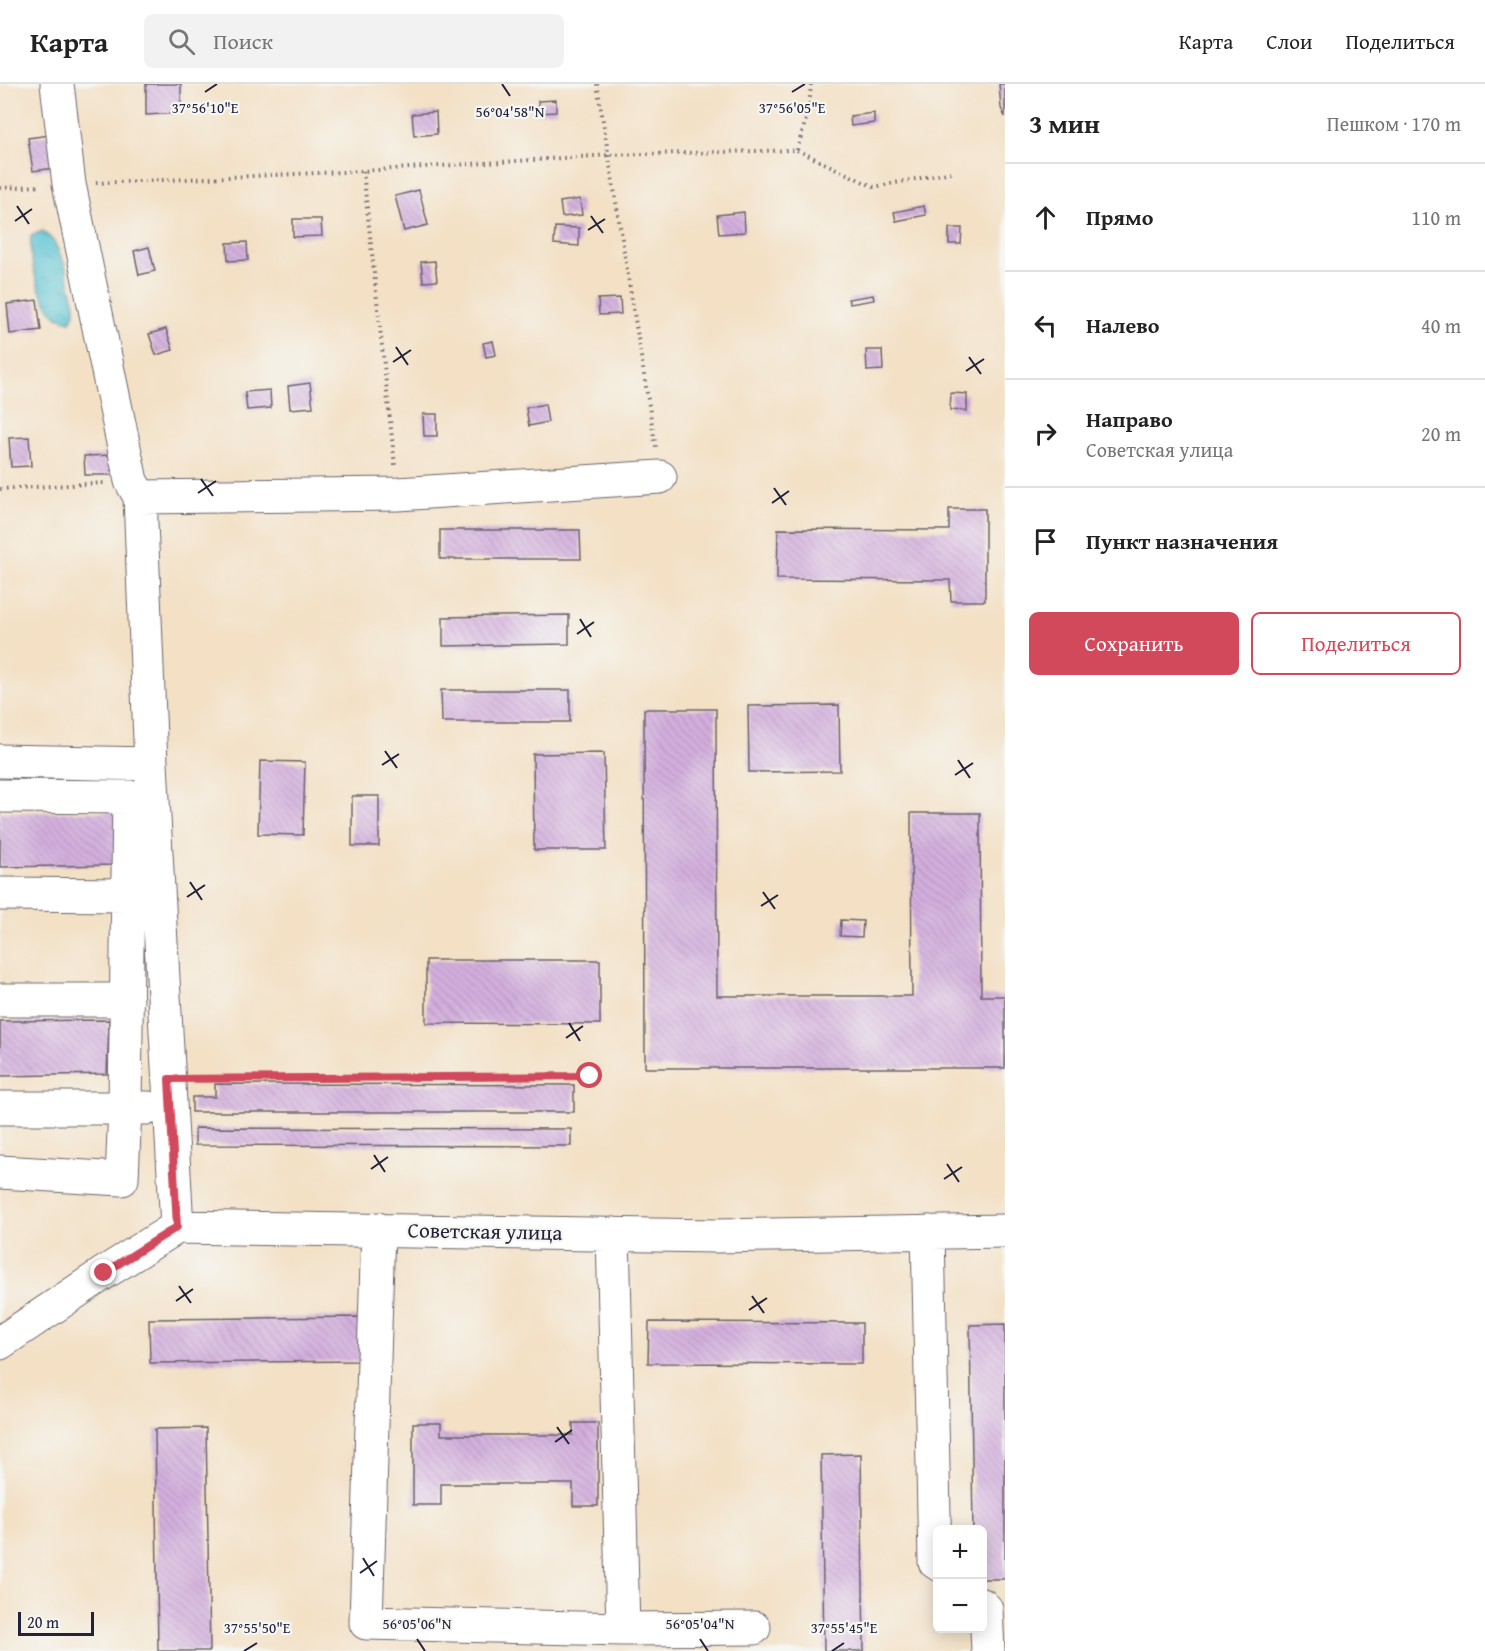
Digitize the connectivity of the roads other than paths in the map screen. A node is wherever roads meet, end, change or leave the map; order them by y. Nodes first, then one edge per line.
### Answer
1 (57, 84) edge
2 (660, 477) road end
3 (136, 489) junction
4 (0, 761) edge
5 (151, 764) junction
6 (0, 796) edge
7 (0, 894) edge
8 (128, 895) junction
9 (0, 1000) edge
10 (127, 1000) junction
11 (169, 1094) junction
12 (0, 1108) edge
13 (125, 1108) junction
14 (0, 1172) edge
15 (177, 1227) junction
16 (378, 1229) junction
17 (1005, 1231) edge
18 (928, 1232) junction
19 (613, 1234) junction
20 (0, 1343) edge
21 (934, 1525) edge
22 (987, 1609) edge
23 (754, 1628) dead end
24 (623, 1629) junction
25 (988, 1651) edge

1 - 3 street
2 - 3 street
3 - 5 street
4 - 5 street
5 - 11 street
6 - 8 street
7 - 8 street
8 - 10 street
9 - 10 street
10 - 13 street
11 - 13 street
11 - 15 street
12 - 13 street
13 - 14 street
15 - 16 street, Советская улица
15 - 20 street
16 - 19 street, Советская улица
16 - 24 street
17 - 18 street, Советская улица
18 - 19 street, Советская улица
18 - 21 street
19 - 24 street
22 - 25 street
23 - 24 street

